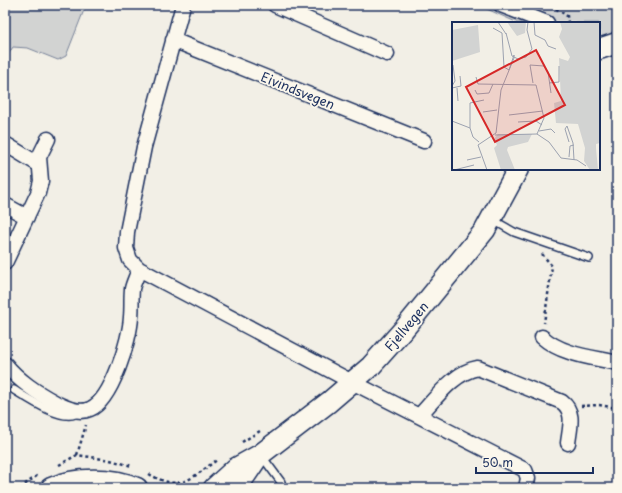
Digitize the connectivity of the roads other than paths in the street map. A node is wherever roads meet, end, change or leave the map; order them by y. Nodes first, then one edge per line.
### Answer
1 (183, 5) edge
2 (275, 5) edge
3 (501, 5) edge
4 (544, 22) edge
5 (173, 40) junction
6 (617, 43) edge
7 (600, 49) edge
8 (387, 54) dead end
9 (48, 139) dead end
10 (424, 141) dead end
11 (7, 145) dead end
12 (38, 164) junction
13 (517, 170) edge
14 (5, 205) edge
15 (28, 217) junction
16 (492, 219) junction
17 (589, 258) dead end
18 (5, 262) edge
19 (139, 269) junction
20 (542, 337) road end
21 (617, 363) edge
22 (5, 364) edge
23 (352, 382) junction
24 (14, 390) dead end
25 (86, 410) junction
26 (419, 416) junction
27 (568, 443) dead end
28 (261, 454) junction
29 (140, 479) edge
30 (46, 481) edge
31 (111, 485) edge
32 (214, 488) edge
33 (237, 488) edge
34 (281, 488) edge
35 (526, 488) edge

1 - 5 street
2 - 8 street
3 - 4 street
5 - 10 street, Eivindsvegen
5 - 19 street
6 - 7 main road
9 - 12 street
11 - 12 street
12 - 15 street
13 - 16 main road, Fjellvegen
14 - 15 street
15 - 18 street
16 - 17 lane
16 - 23 main road, Fjellvegen
19 - 23 street
19 - 25 street
20 - 21 street
22 - 25 street
23 - 26 street
23 - 28 main road, Fjellvegen
24 - 25 lane
26 - 27 street
26 - 35 street
28 - 32 main road, Fjellvegen
28 - 33 main road, Fjellvegen
28 - 34 lane
29 - 31 main road
30 - 31 main road

